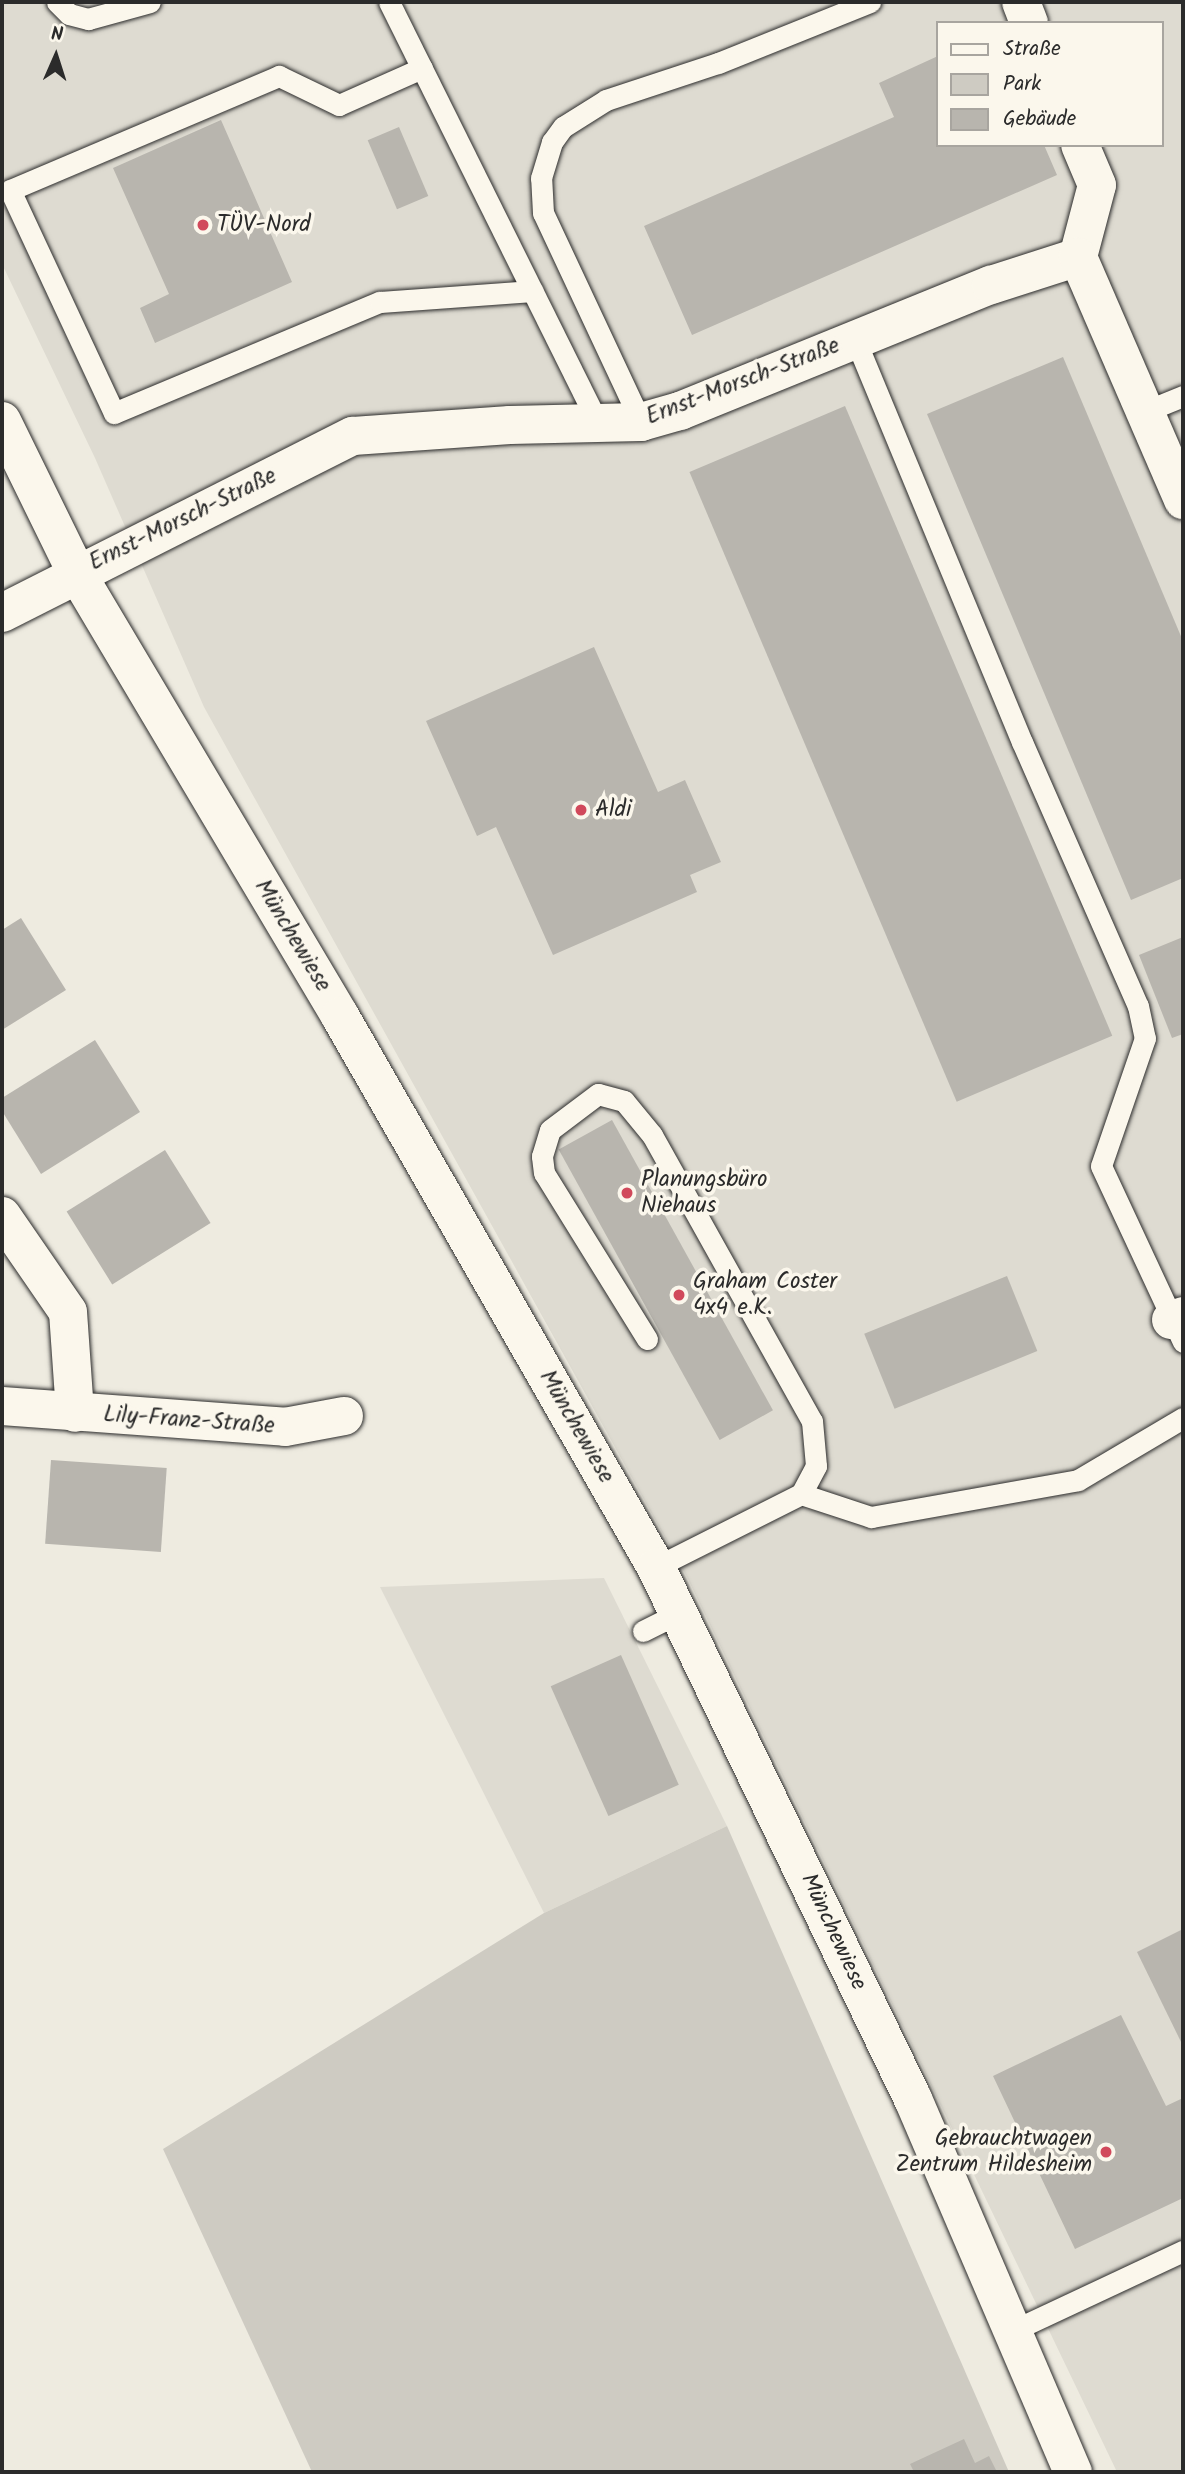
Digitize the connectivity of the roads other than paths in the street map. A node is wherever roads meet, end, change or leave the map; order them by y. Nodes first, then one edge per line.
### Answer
1 (57, 2) edge
2 (150, 2) edge
3 (389, 2) edge
4 (870, 2) edge
5 (422, 68) junction
6 (1081, 147) edge
7 (1078, 257) junction
8 (533, 291) junction
9 (855, 339) junction
10 (1183, 396) edge
11 (1146, 411) junction
12 (2, 421) edge
13 (641, 422) junction
14 (599, 425) junction
15 (1183, 500) edge
16 (76, 572) junction
17 (2, 613) edge
18 (2, 1216) edge
19 (1179, 1326) edge
20 (647, 1339) dead end
21 (2, 1406) edge
22 (75, 1413) junction
23 (344, 1416) dead end
24 (1183, 1418) edge
25 (801, 1494) junction
26 (656, 1567) junction
27 (679, 1613) junction
28 (643, 1631) dead end
29 (1183, 2251) edge
30 (1012, 2331) junction
31 (1073, 2472) edge

1 - 2 lane
3 - 5 lane
4 - 13 lane
5 - 8 lane
5 - 8 lane
6 - 7 main road
7 - 9 main road, Ernst-Morsch-Straße
7 - 11 main road
8 - 14 lane
9 - 13 main road, Ernst-Morsch-Straße
9 - 19 lane
10 - 11 lane
11 - 15 main road
12 - 16 main road, Münchewiese
13 - 14 main road, Ernst-Morsch-Straße
14 - 16 main road, Ernst-Morsch-Straße
16 - 17 main road
16 - 26 main road, Münchewiese
18 - 22 main road, Lily-Franz-Straße
20 - 25 lane
21 - 22 main road, Lily-Franz-Straße
22 - 23 main road, Lily-Franz-Straße
24 - 25 lane
25 - 26 lane
26 - 27 main road, Münchewiese
27 - 28 lane
27 - 30 main road, Münchewiese
29 - 30 lane
30 - 31 main road, Münchewiese

